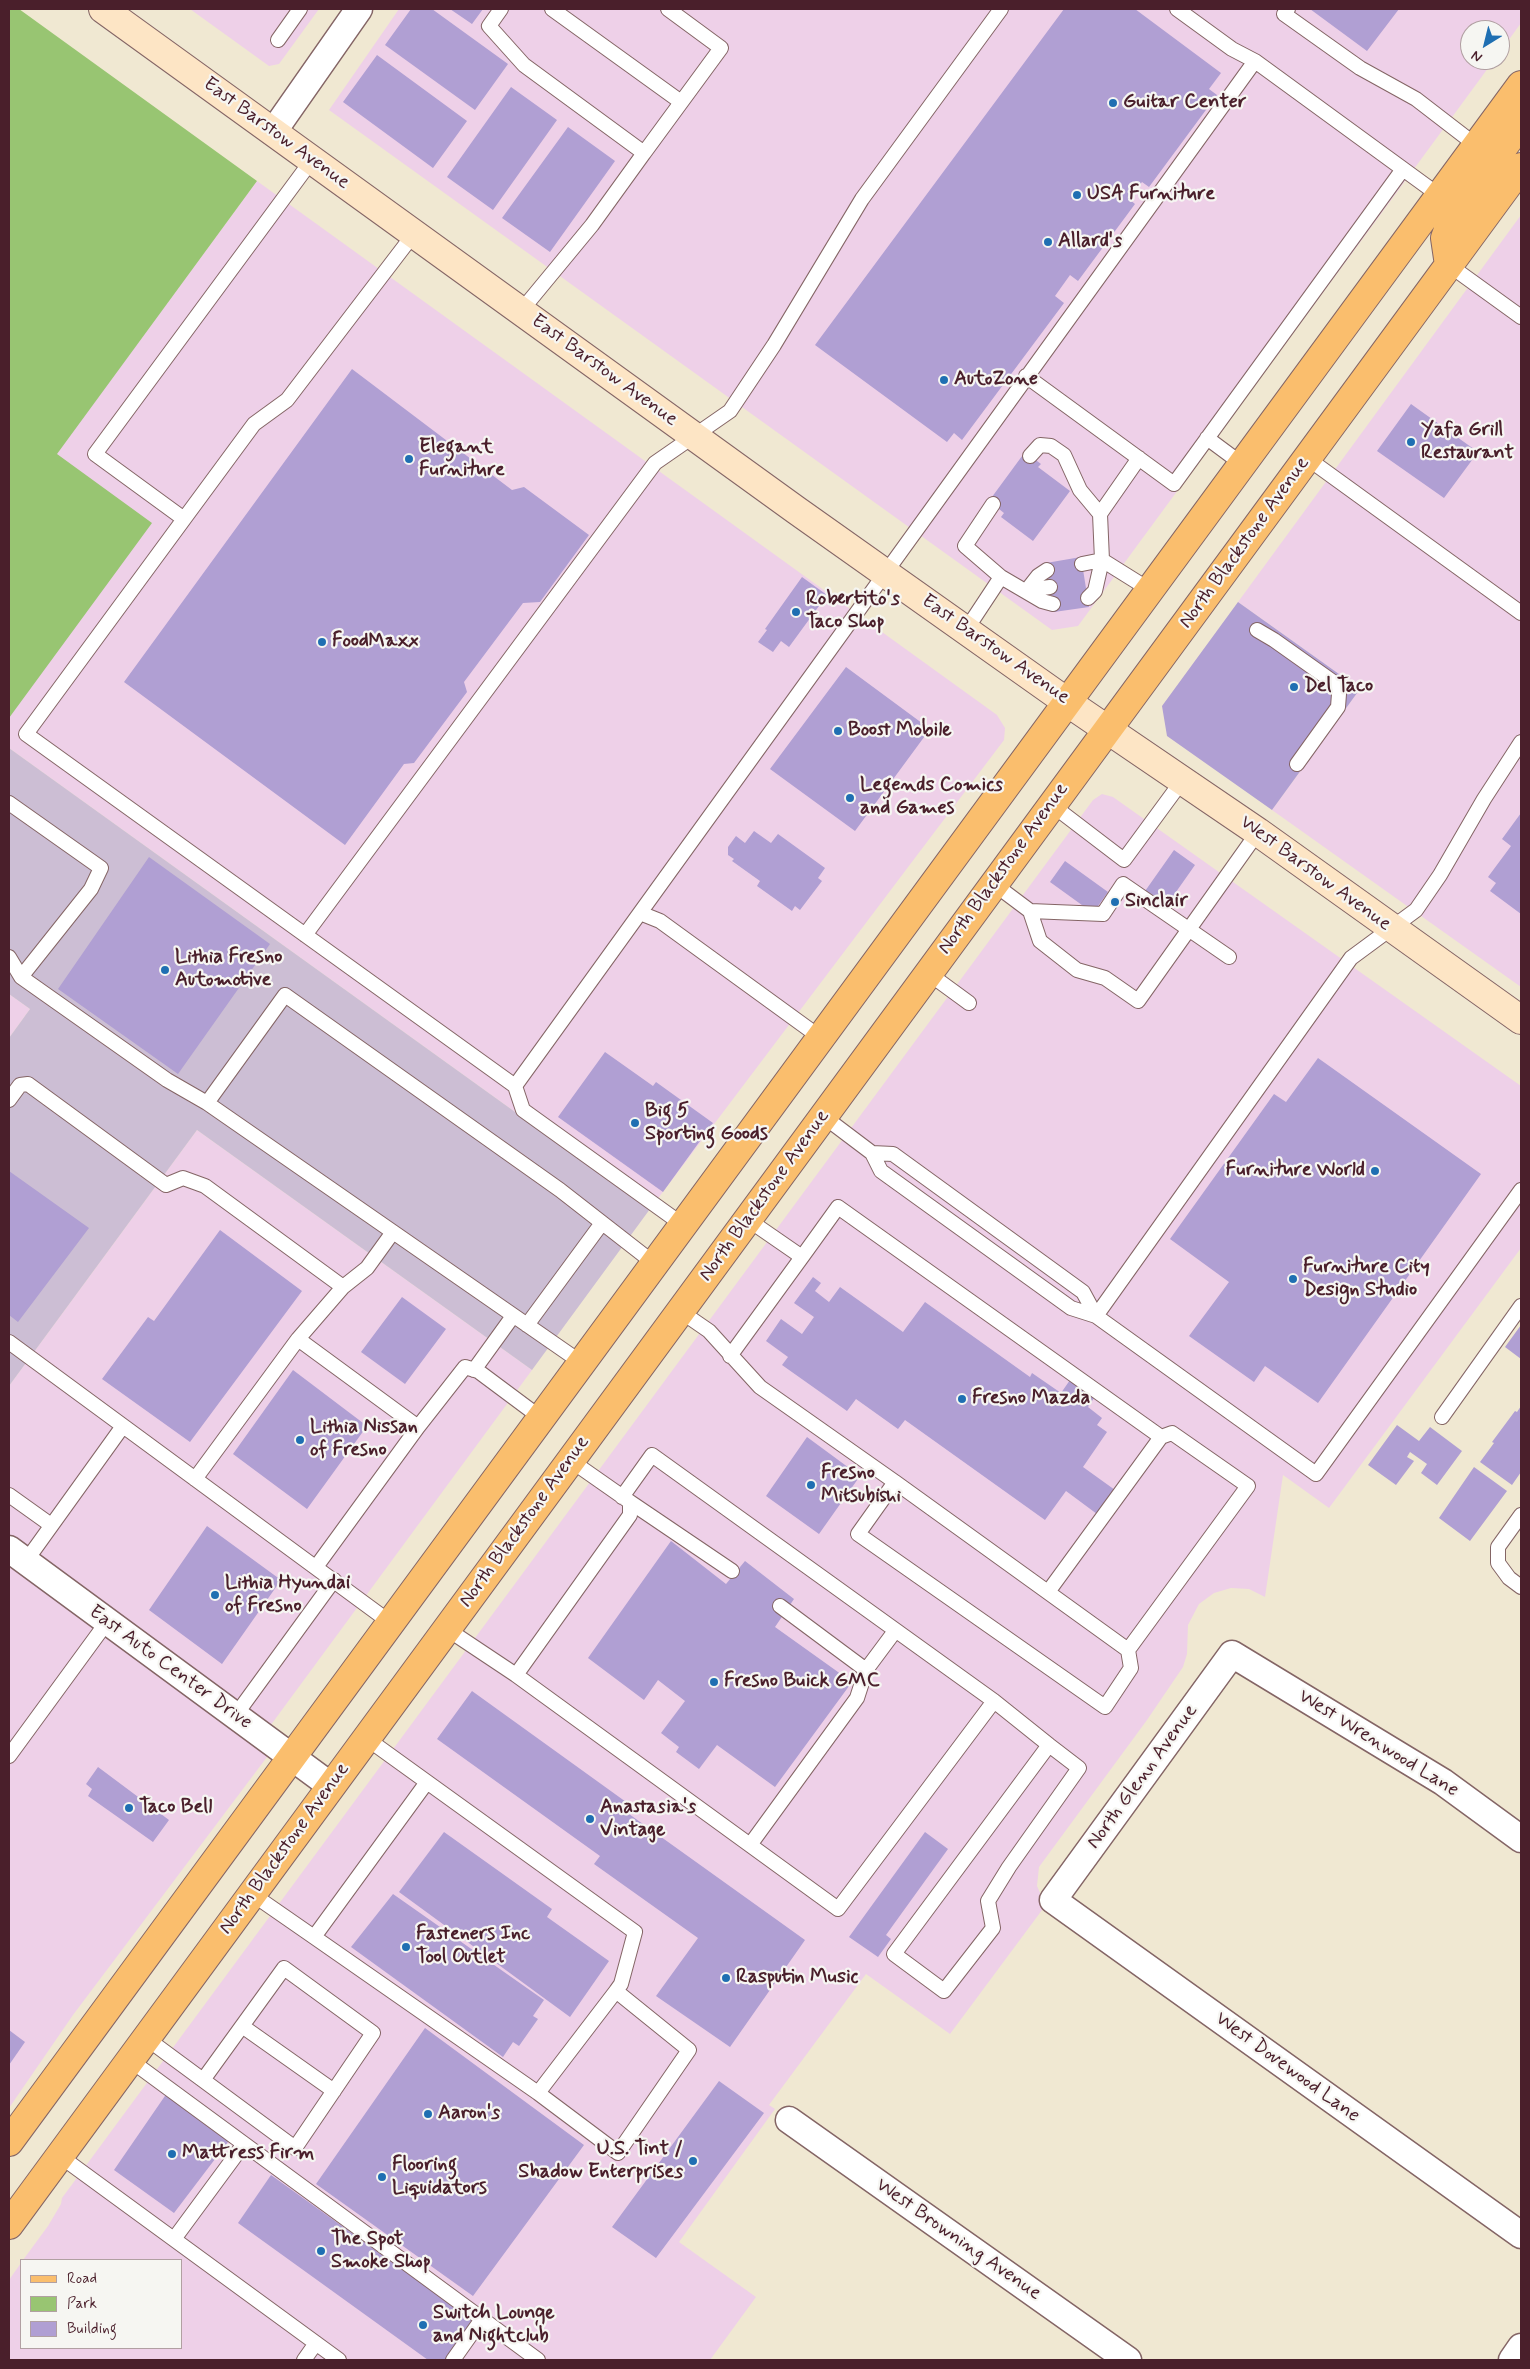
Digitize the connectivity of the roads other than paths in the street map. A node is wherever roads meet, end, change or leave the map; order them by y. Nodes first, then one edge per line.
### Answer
1 (103, 9) edge
2 (300, 9) edge
3 (359, 9) edge
4 (501, 9) edge
5 (552, 9) edge
6 (668, 9) edge
7 (1001, 9) edge
8 (1177, 9) edge
9 (1288, 9) edge
10 (278, 40) dead end
11 (1255, 61) junction
12 (1521, 85) edge
13 (682, 102) junction
14 (1521, 123) edge
15 (273, 132) junction
16 (1476, 146) junction
17 (644, 153) junction
18 (312, 160) junction
19 (1521, 167) edge
20 (1403, 169) junction
21 (1440, 196) junction
22 (413, 234) junction
23 (1449, 265) junction
24 (521, 311) junction
25 (1521, 317) edge
26 (1026, 376) junction
27 (693, 436) junction
28 (1207, 438) junction
29 (1030, 456) dead end
30 (1138, 458) junction
31 (1307, 458) junction
32 (1242, 464) junction
33 (993, 504) dead end
34 (1100, 514) junction
35 (184, 519) junction
36 (1102, 560) junction
37 (1082, 564) dead end
38 (1047, 570) dead end
39 (884, 571) junction
40 (1001, 577) junction
41 (1050, 587) dead end
42 (1027, 590) junction
43 (1150, 590) junction
44 (1088, 598) dead end
45 (1053, 604) dead end
46 (1521, 613) edge
47 (966, 630) junction
48 (1257, 630) dead end
49 (1067, 702) junction
50 (1109, 728) junction
51 (1521, 742) edge
52 (1298, 764) dead end
53 (1182, 780) junction
54 (9, 802) edge
55 (1052, 805) junction
56 (1258, 832) junction
57 (1124, 860) junction
58 (994, 884) junction
59 (1123, 884) junction
60 (1030, 911) junction
61 (640, 913) junction
62 (1391, 928) junction
63 (1190, 929) junction
64 (305, 935) junction
65 (9, 957) edge
66 (1229, 957) dead end
67 (928, 973) junction
68 (21, 978) junction
69 (969, 1003) dead end
70 (1521, 1020) edge
71 (820, 1038) junction
72 (515, 1086) junction
73 (9, 1100) edge
74 (207, 1103) junction
75 (823, 1116) junction
76 (872, 1153) junction
77 (1521, 1190) edge
78 (747, 1219) junction
79 (602, 1223) junction
80 (683, 1226) junction
81 (393, 1232) junction
82 (802, 1257) junction
83 (655, 1264) junction
84 (343, 1287) junction
85 (1521, 1306) edge
86 (680, 1311) junction
87 (513, 1316) junction
88 (1096, 1316) junction
89 (526, 1325) junction
90 (298, 1338) junction
91 (9, 1342) edge
92 (730, 1356) junction
93 (582, 1363) junction
94 (474, 1370) junction
95 (1442, 1417) dead end
96 (541, 1418) junction
97 (123, 1426) junction
98 (418, 1427) junction
99 (1161, 1436) junction
100 (570, 1460) junction
101 (195, 1478) junction
102 (895, 1482) junction
103 (9, 1495) edge
104 (626, 1500) junction
105 (1521, 1514) edge
106 (50, 1526) junction
107 (17, 1555) edge
108 (316, 1567) junction
109 (732, 1571) dead end
110 (334, 1580) junction
111 (1521, 1587) edge
112 (1048, 1592) junction
113 (780, 1606) dead end
114 (107, 1622) junction
115 (391, 1623) junction
116 (446, 1629) junction
117 (895, 1631) junction
118 (1128, 1650) junction
119 (1232, 1654) joint
120 (866, 1670) junction
121 (516, 1675) junction
122 (994, 1701) junction
123 (235, 1716) junction
124 (366, 1738) junction
125 (1049, 1745) junction
126 (9, 1756) edge
127 (292, 1758) junction
128 (427, 1782) junction
129 (331, 1786) junction
130 (1521, 1839) edge
131 (750, 1845) junction
132 (252, 1894) junction
133 (1054, 1900) joint
134 (314, 1937) junction
135 (616, 1991) junction
136 (242, 2026) junction
137 (146, 2038) junction
138 (130, 2060) junction
139 (203, 2080) junction
140 (334, 2091) junction
141 (538, 2093) junction
142 (789, 2120) dead end
143 (9, 2142) edge
144 (244, 2144) junction
145 (60, 2156) junction
146 (9, 2226) edge
147 (1521, 2235) edge
148 (174, 2239) junction
149 (482, 2319) junction
150 (316, 2343) junction
151 (1521, 2347) edge
152 (304, 2360) edge
153 (339, 2360) edge
154 (453, 2360) edge
155 (538, 2360) edge
156 (1128, 2360) edge
157 (1512, 2360) edge

1 - 15 main road, East Barstow Avenue
2 - 10 lane
3 - 15 street
4 - 17 lane
5 - 13 lane
6 - 13 lane
7 - 27 lane
8 - 11 lane
9 - 16 lane
11 - 20 lane
11 - 26 lane
12 - 16 main road
13 - 17 lane
14 - 23 main road
15 - 18 main road, East Barstow Avenue
16 - 21 main road
17 - 24 lane
18 - 22 main road, East Barstow Avenue
18 - 35 lane
19 - 23 main road, North Blackstone Avenue
20 - 21 lane
20 - 28 lane
21 - 32 main road
22 - 24 main road, East Barstow Avenue
22 - 35 lane
23 - 25 lane
23 - 31 main road, North Blackstone Avenue
24 - 27 main road, East Barstow Avenue
26 - 30 lane
26 - 39 lane
27 - 39 main road, East Barstow Avenue
27 - 64 lane
28 - 30 lane
28 - 32 lane
29 - 34 lane
30 - 34 lane
31 - 46 lane
31 - 50 main road, North Blackstone Avenue
32 - 43 main road
33 - 40 lane
34 - 36 lane
35 - 64 lane
36 - 37 lane
36 - 43 lane
36 - 44 lane
38 - 42 lane
39 - 47 main road, East Barstow Avenue
39 - 61 lane
40 - 42 lane
40 - 47 lane
41 - 42 lane
42 - 45 lane
43 - 49 main road
47 - 49 main road, East Barstow Avenue
48 - 52 lane
49 - 50 main road, East Barstow Avenue
49 - 71 main road
50 - 53 main road, West Barstow Avenue
50 - 55 main road, North Blackstone Avenue
51 - 62 lane
53 - 56 main road, West Barstow Avenue
53 - 57 lane
54 - 68 lane
55 - 57 lane
55 - 58 main road, North Blackstone Avenue
56 - 62 main road, West Barstow Avenue
56 - 63 lane
57 - 59 lane
58 - 60 lane
58 - 67 main road, North Blackstone Avenue
59 - 60 lane
59 - 63 lane
60 - 63 lane
61 - 71 lane
61 - 72 lane
62 - 70 main road, West Barstow Avenue
62 - 88 lane
63 - 66 lane
64 - 72 lane
65 - 68 lane
67 - 69 lane
67 - 75 main road, North Blackstone Avenue
68 - 74 lane
71 - 80 main road
72 - 80 lane
73 - 84 lane
74 - 79 lane
74 - 81 lane
75 - 76 lane
75 - 78 main road, North Blackstone Avenue
76 - 88 lane
76 - 88 lane
77 - 88 lane
78 - 82 lane
78 - 86 main road, North Blackstone Avenue
79 - 83 lane
79 - 89 lane
80 - 83 main road
81 - 84 lane
81 - 87 lane
82 - 92 lane
82 - 99 lane
83 - 93 main road
84 - 90 lane
85 - 95 lane
86 - 92 lane
86 - 100 main road, North Blackstone Avenue
87 - 89 lane
87 - 94 lane
89 - 93 lane
90 - 98 lane
90 - 101 lane
91 - 97 lane
92 - 102 lane
93 - 96 main road
94 - 96 lane
94 - 98 lane
96 - 115 main road
97 - 101 lane
97 - 106 lane
98 - 108 lane
99 - 112 lane
99 - 118 lane
100 - 104 lane
100 - 116 main road, North Blackstone Avenue
101 - 108 lane
102 - 112 lane
102 - 118 lane
103 - 106 lane
104 - 109 lane
104 - 117 lane
104 - 121 lane
105 - 111 lane
106 - 107 lane
107 - 114 street, East Auto Center Drive
108 - 110 lane
110 - 115 lane
110 - 123 lane
112 - 118 lane
113 - 120 lane
114 - 123 street, East Auto Center Drive
114 - 126 lane
115 - 127 main road
116 - 121 lane
116 - 124 main road, North Blackstone Avenue
117 - 120 lane
117 - 122 lane
119 - 130 street, West Wrenwood Lane
119 - 133 street, North Glenn Avenue
120 - 131 lane
121 - 131 lane
122 - 125 lane
122 - 131 lane
123 - 127 street, East Auto Center Drive
124 - 128 lane
124 - 129 main road, North Blackstone Avenue
125 - 125 lane
127 - 129 street, East Auto Center Drive
127 - 143 main road
128 - 134 lane
128 - 135 lane
129 - 132 main road, North Blackstone Avenue
132 - 134 lane
132 - 137 main road, North Blackstone Avenue
133 - 147 street, West Dovewood Lane
134 - 141 lane
135 - 141 lane
135 - 141 lane
136 - 139 lane
136 - 140 lane
136 - 140 lane
137 - 138 main road, North Blackstone Avenue
137 - 139 lane
138 - 144 lane
138 - 145 main road, North Blackstone Avenue
139 - 140 lane
142 - 156 street, West Browning Avenue
144 - 148 lane
144 - 149 lane
145 - 146 main road, North Blackstone Avenue
145 - 148 lane
148 - 150 lane
149 - 154 lane
149 - 155 lane
150 - 152 lane
150 - 153 lane
151 - 157 street

